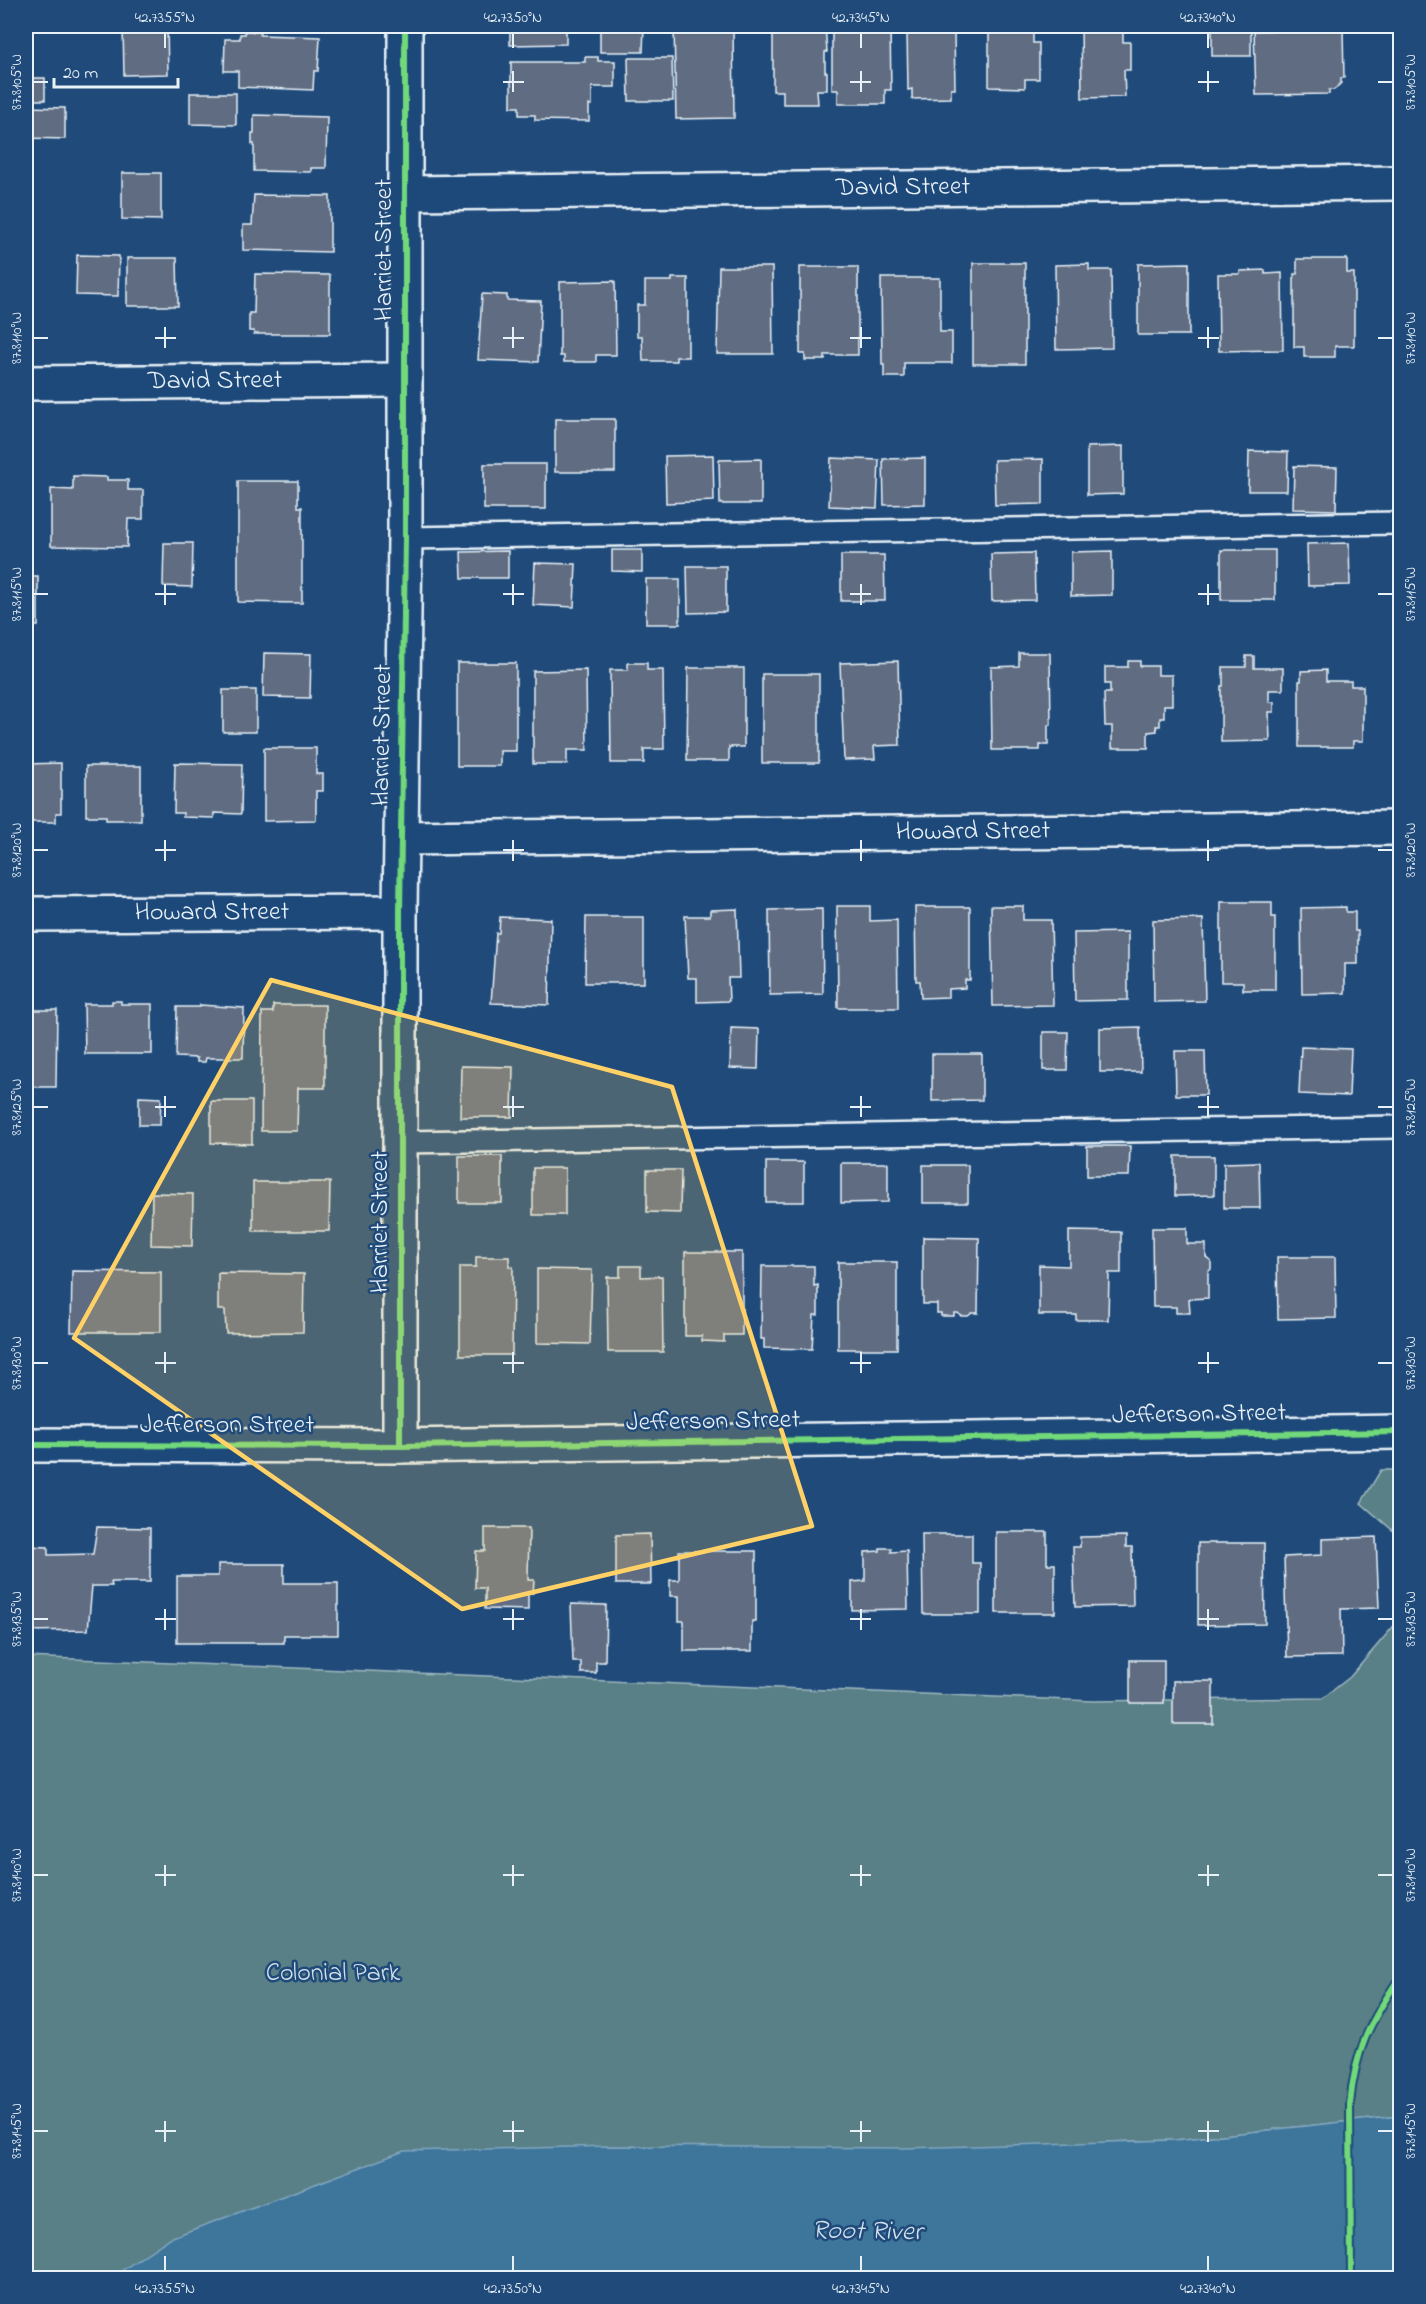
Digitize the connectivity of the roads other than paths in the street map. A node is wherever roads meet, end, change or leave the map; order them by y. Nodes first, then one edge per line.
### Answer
1 (405, 26) edge
2 (1401, 183) edge
3 (405, 193) junction
4 (405, 380) junction
5 (26, 382) edge
6 (1401, 523) edge
7 (405, 538) junction
8 (1401, 828) edge
9 (401, 838) junction
10 (400, 912) junction
11 (26, 914) edge
12 (1401, 1127) edge
13 (400, 1142) junction
14 (1401, 1432) edge
15 (26, 1445) edge
16 (400, 1446) junction

1 - 3 street, Harriet Street
2 - 3 street, David Street
3 - 4 street, Harriet Street
4 - 5 street, David Street
4 - 7 street, Harriet Street
6 - 7 lane
7 - 9 street, Harriet Street
8 - 9 street, Howard Street
9 - 10 street, Harriet Street
10 - 11 street, Howard Street
10 - 13 street, Harriet Street
12 - 13 lane
13 - 16 street, Harriet Street
14 - 16 street, Jefferson Street
15 - 16 street, Jefferson Street

